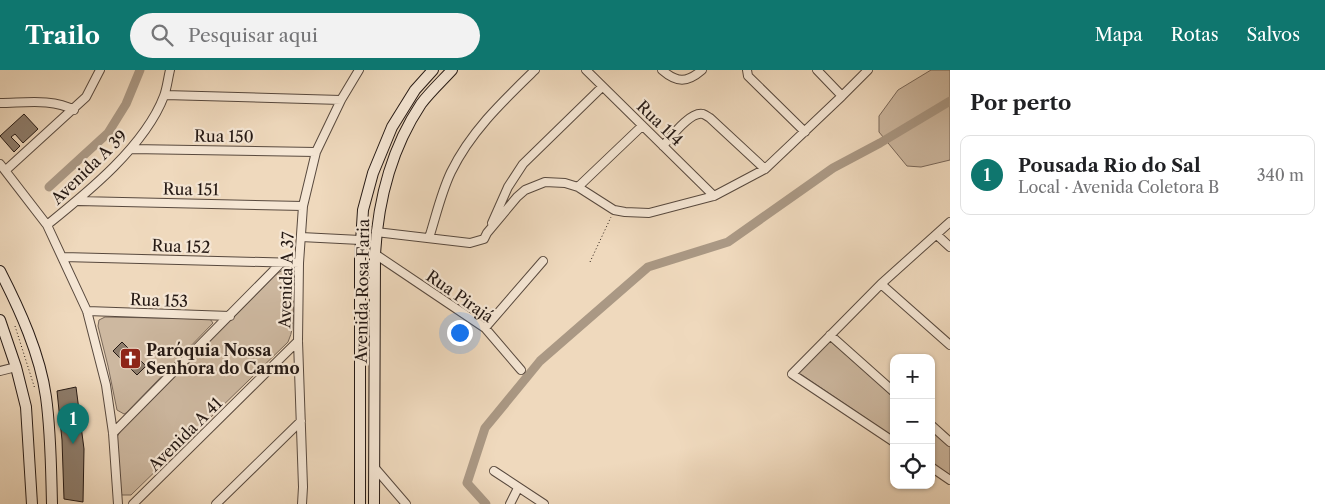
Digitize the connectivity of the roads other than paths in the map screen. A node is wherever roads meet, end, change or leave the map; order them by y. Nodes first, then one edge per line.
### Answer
1 (100, 70) edge
2 (170, 70) edge
3 (359, 70) edge
4 (433, 70) edge
5 (452, 70) edge
6 (535, 70) edge
7 (586, 70) edge
8 (662, 70) edge
9 (702, 70) edge
10 (747, 70) edge
11 (817, 70) edge
12 (868, 70) edge
13 (602, 87) junction
14 (165, 96) junction
15 (842, 96) junction
16 (341, 100) junction
17 (0, 103) edge
18 (74, 110) junction
19 (642, 126) junction
20 (805, 132) junction
21 (663, 146) junction
22 (131, 149) junction
23 (316, 152) junction
24 (3, 167) edge
25 (765, 169) junction
26 (578, 187) junction
27 (714, 196) junction
28 (78, 200) junction
29 (303, 206) junction
30 (950, 222) edge
31 (47, 225) junction
32 (376, 232) junction
33 (487, 234) junction
34 (936, 235) junction
35 (301, 237) junction
36 (429, 238) junction
37 (360, 240) junction
38 (950, 247) edge
39 (63, 256) junction
40 (375, 256) junction
41 (360, 258) junction
42 (281, 262) junction
43 (299, 262) junction
44 (544, 262) dead end
45 (0, 272) edge
46 (881, 284) junction
47 (87, 311) junction
48 (230, 316) junction
49 (0, 320) edge
50 (485, 328) junction
51 (830, 335) junction
52 (298, 341) junction
53 (950, 345) edge
54 (16, 367) junction
55 (521, 370) dead end
56 (0, 371) edge
57 (890, 388) edge
58 (360, 412) junction
59 (374, 412) junction
60 (301, 421) junction
61 (935, 429) edge
62 (113, 433) junction
63 (890, 439) edge
64 (950, 442) edge
65 (375, 468) junction
66 (494, 471) dead end
67 (935, 471) edge
68 (950, 480) edge
69 (518, 488) junction
70 (32, 504) edge
71 (52, 504) edge
72 (118, 504) edge
73 (133, 504) edge
74 (216, 504) edge
75 (302, 504) edge
76 (360, 504) edge
77 (374, 504) edge
78 (406, 504) edge
79 (510, 504) edge
80 (544, 504) edge

1 - 18 street
2 - 14 street, Avenida A 39
3 - 16 street, Avenida A 37
4 - 37 street, Avenida Rosa Faria
5 - 32 street, Avenida Rosa Faria
6 - 36 street
7 - 13 street, Rua 114
8 - 9 street
10 - 20 street
11 - 15 street
12 - 15 street
13 - 19 street, Rua 114
13 - 33 street
14 - 16 street
14 - 22 street, Avenida A 39
15 - 20 street
16 - 23 street, Avenida A 37
17 - 18 street
18 - 24 street
19 - 21 street, Rua 114
19 - 26 street
20 - 25 street
21 - 25 street
21 - 27 street, Rua 114
22 - 23 street, Rua 150
22 - 28 street, Avenida A 39
23 - 29 street, Avenida A 37
24 - 31 street
25 - 27 street
26 - 27 street
26 - 33 street
28 - 29 street, Rua 151
28 - 31 street, Avenida A 39
29 - 35 street, Avenida A 37
30 - 34 street
31 - 39 street
32 - 36 street
32 - 40 street, Avenida Rosa Faria
33 - 36 street
34 - 38 street
34 - 46 street
35 - 37 street
35 - 43 street, Avenida A 37
37 - 41 street, Avenida Rosa Faria
39 - 42 street, Rua 152
39 - 47 street
40 - 41 street
40 - 50 street, Rua Pirajá
40 - 59 street, Avenida Rosa Faria
41 - 58 street, Avenida Rosa Faria
42 - 43 street, Rua 152
42 - 48 street
43 - 52 street, Avenida A 37
44 - 50 street
45 - 71 street
46 - 51 street
46 - 53 street
47 - 48 street, Rua 153
47 - 62 street
48 - 62 street
49 - 54 street
50 - 55 street, Rua Pirajá
51 - 57 street
51 - 63 street
52 - 60 street, Avenida A 37
52 - 73 street, Avenida A 41
54 - 56 street
54 - 70 street
58 - 59 street
58 - 76 street, Avenida Rosa Faria
59 - 65 street, Avenida Rosa Faria
60 - 74 street
60 - 75 street, Avenida A 37
61 - 64 street
62 - 72 street
65 - 77 street, Avenida Rosa Faria
65 - 78 street
66 - 69 street
67 - 68 street
69 - 79 street
69 - 80 street

